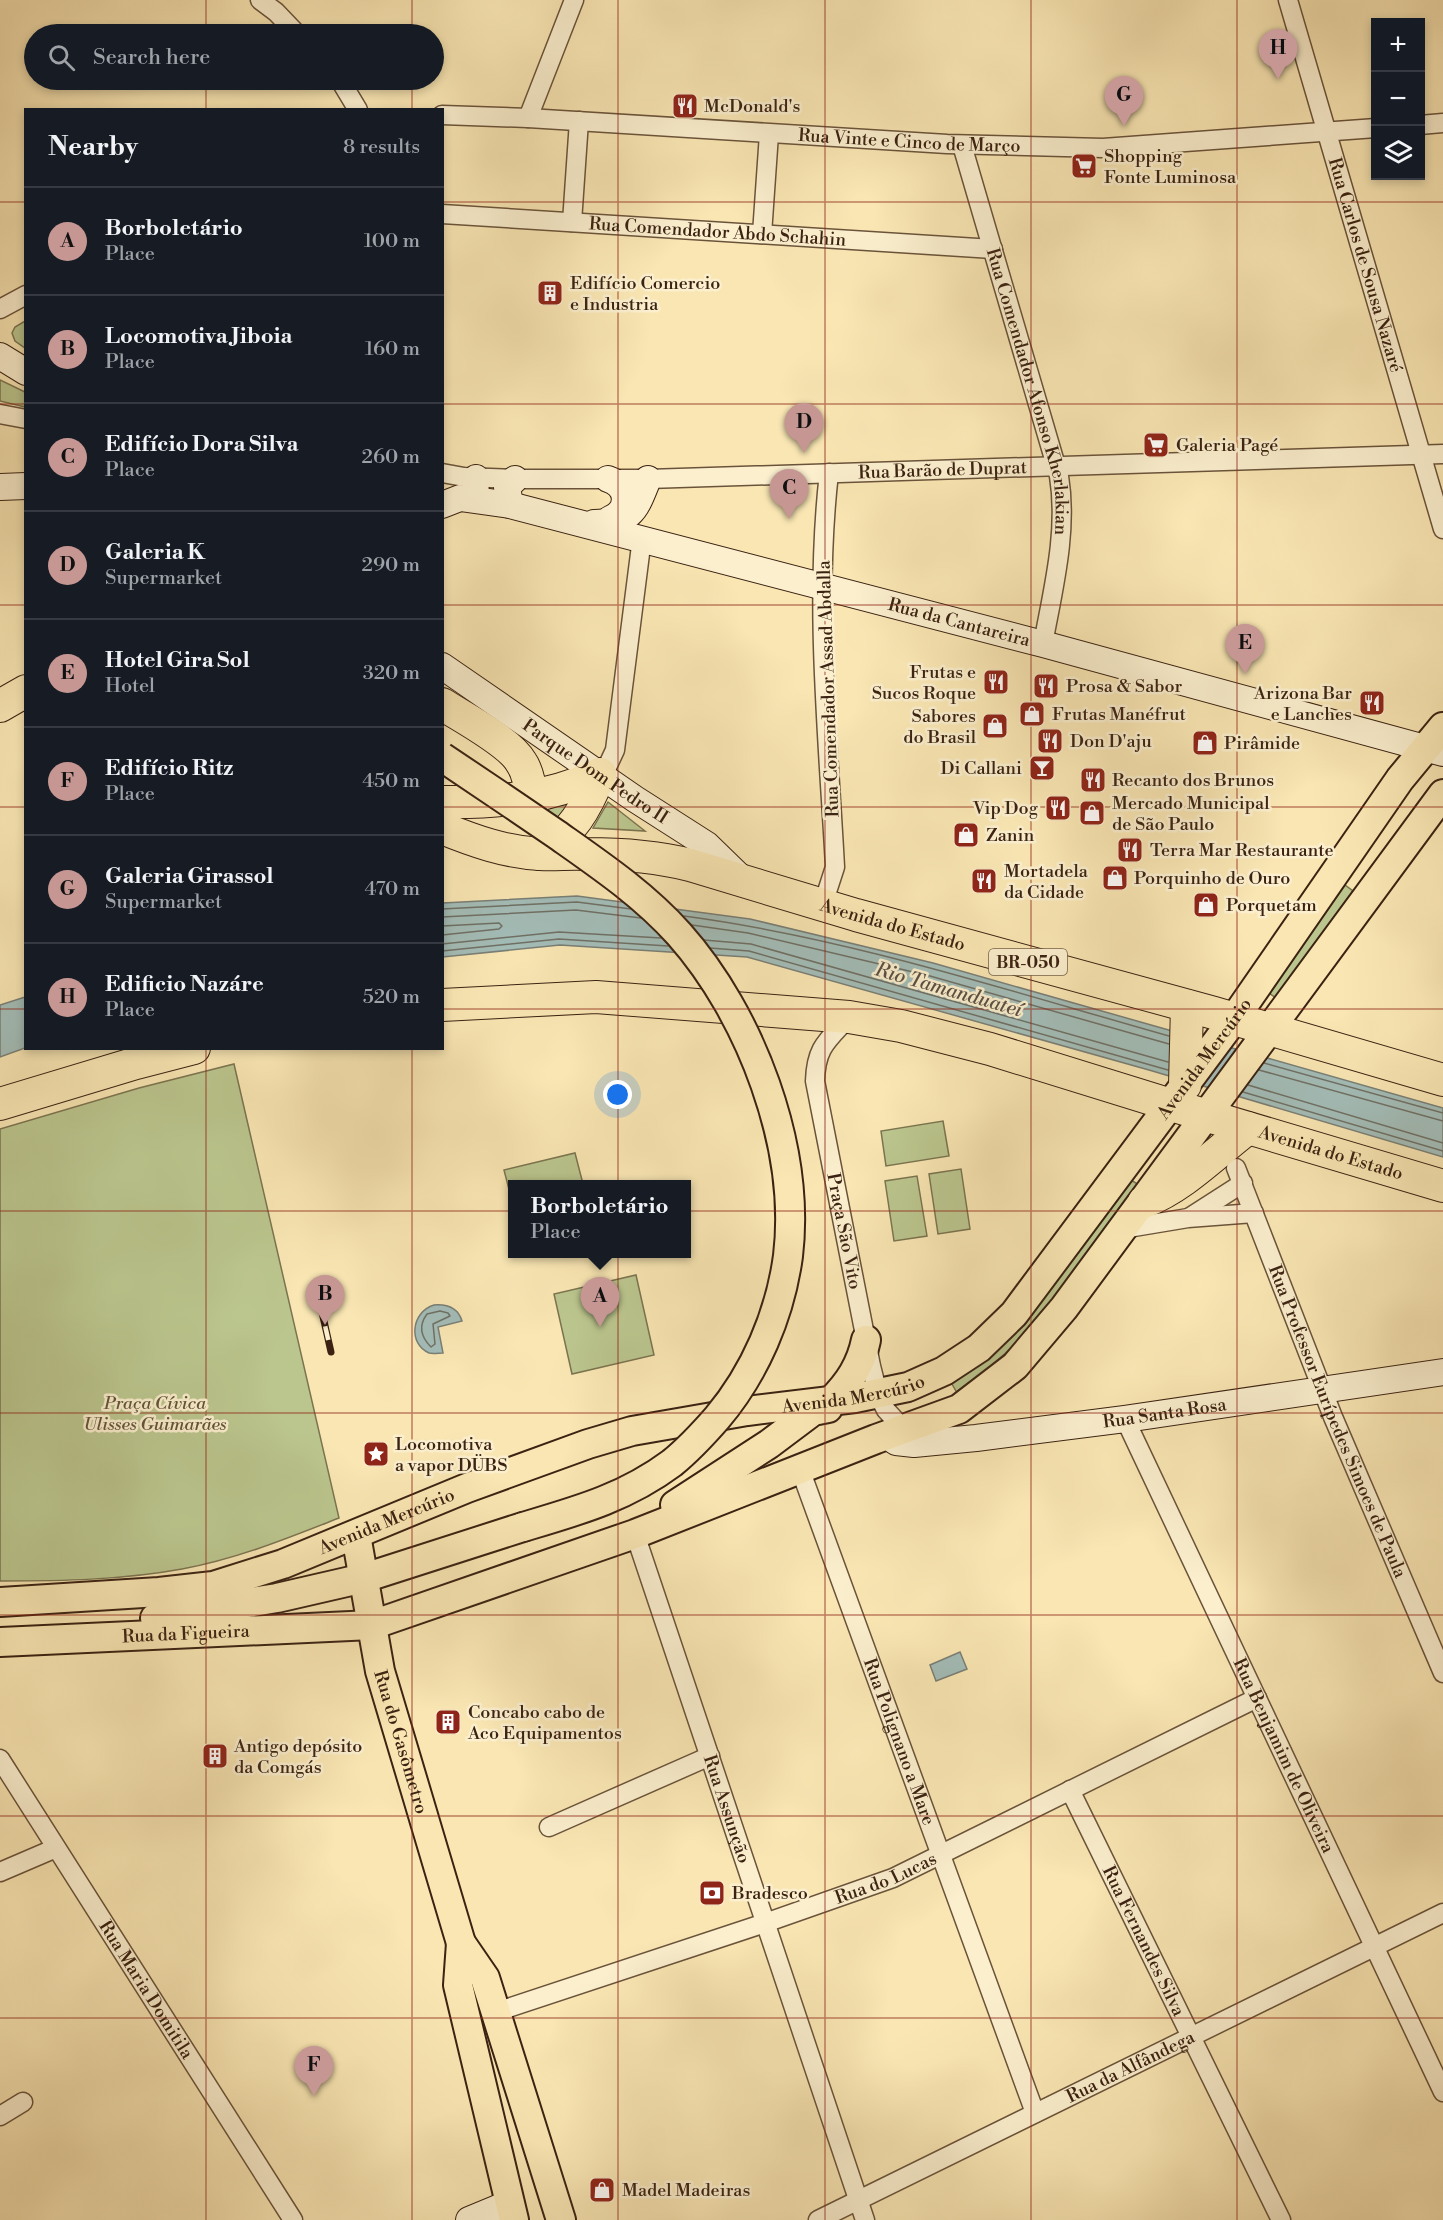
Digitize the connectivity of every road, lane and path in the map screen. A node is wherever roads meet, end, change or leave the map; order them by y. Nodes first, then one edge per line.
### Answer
1 (260, 0) edge
2 (574, 0) edge
3 (1288, 0) edge
4 (282, 6) edge
5 (292, 24) edge
6 (346, 90) edge
7 (357, 108) edge
8 (444, 115) edge
9 (528, 118) junction
10 (579, 121) junction
11 (1443, 123) edge
12 (1425, 125) edge
13 (1371, 128) edge
14 (1326, 131) junction
15 (770, 134) junction
16 (962, 145) junction
17 (444, 214) edge
18 (572, 222) junction
19 (762, 234) junction
20 (993, 249) junction
21 (24, 297) edge
22 (0, 309) edge
23 (0, 356) edge
24 (24, 371) edge
25 (0, 414) edge
26 (24, 419) edge
27 (1443, 454) edge
28 (1422, 456) junction
29 (1057, 466) junction
30 (829, 473) junction
31 (444, 474) edge
32 (515, 479) junction
33 (608, 479) junction
34 (648, 479) junction
35 (24, 486) edge
36 (0, 487) edge
37 (475, 488) junction
38 (444, 504) edge
39 (510, 505) junction
40 (636, 507) junction
41 (589, 523) junction
42 (1443, 529) edge
43 (642, 538) junction
44 (822, 585) junction
45 (1043, 644) junction
46 (444, 667) edge
47 (24, 692) edge
48 (444, 705) edge
49 (0, 706) edge
50 (24, 713) edge
51 (0, 721) edge
52 (1443, 727) edge
53 (1433, 750) edge
54 (444, 758) edge
55 (600, 774) junction
56 (1443, 794) edge
57 (531, 797) junction
58 (444, 802) edge
59 (444, 829) edge
60 (540, 854) junction
61 (744, 881) junction
62 (823, 904) junction
63 (444, 1005) edge
64 (849, 1017) junction
65 (1188, 1018) junction
66 (1226, 1030) junction
67 (1262, 1041) junction
68 (186, 1050) edge
69 (1443, 1080) edge
70 (1179, 1094) junction
71 (0, 1104) edge
72 (1209, 1112) junction
73 (1248, 1128) junction
74 (1443, 1186) edge
75 (1144, 1202) junction
76 (1254, 1213) junction
77 (1188, 1218) junction
78 (1122, 1229) junction
79 (866, 1340) junction
80 (1443, 1372) edge
81 (1322, 1389) junction
82 (878, 1394) junction
83 (840, 1400) junction
84 (1125, 1419) junction
85 (902, 1436) junction
86 (800, 1469) junction
87 (639, 1533) junction
88 (356, 1535) junction
89 (283, 1564) junction
90 (364, 1578) junction
91 (0, 1602) edge
92 (0, 1608) edge
93 (184, 1614) junction
94 (372, 1625) junction
95 (63, 1638) junction
96 (0, 1642) edge
97 (1443, 1673) edge
98 (1257, 1698) junction
99 (710, 1756) junction
100 (3, 1770) edge
101 (1070, 1790) junction
102 (549, 1827) dead end
103 (56, 1848) junction
104 (941, 1854) junction
105 (0, 1872) edge
106 (1443, 1913) edge
107 (765, 1923) junction
108 (461, 1943) junction
109 (1374, 1947) junction
110 (496, 2012) junction
111 (1191, 2038) junction
112 (1443, 2092) edge
113 (23, 2102) dead end
114 (1035, 2113) junction
115 (0, 2116) edge
116 (858, 2200) junction
117 (512, 2211) edge
118 (293, 2220) edge
119 (469, 2220) edge
120 (561, 2220) edge
121 (818, 2220) edge
122 (865, 2220) edge
123 (1281, 2220) edge

1 - 4 street
2 - 9 street
3 - 14 street, Rua Carlos de Sousa Nazaré
4 - 5 street
6 - 7 street
8 - 9 street, Rua Vinte e Cinco de Março
9 - 10 street, Rua Vinte e Cinco de Março
10 - 15 street, Rua Vinte e Cinco de Março
10 - 18 street
11 - 12 street
13 - 14 street, Rua Vinte e Cinco de Março
14 - 16 street, Rua Vinte e Cinco de Março
14 - 28 street, Rua Carlos de Sousa Nazaré
15 - 16 street, Rua Vinte e Cinco de Março
15 - 19 street
16 - 20 street, Rua Comendador Afonso Kherlakian
17 - 18 street, Rua Comendador Abdo Schahin
18 - 19 street, Rua Comendador Abdo Schahin
19 - 20 street, Rua Comendador Abdo Schahin
20 - 29 street, Rua Comendador Afonso Kherlakian
21 - 22 street
23 - 24 street
25 - 26 street
27 - 28 street, Rua Barão de Duprat
28 - 29 street, Rua Barão de Duprat
28 - 42 street, Rua Carlos de Sousa Nazaré
29 - 30 street, Rua Barão de Duprat
29 - 45 street, Rua Comendador Afonso Kherlakian
30 - 34 street, Rua Barão de Duprat
30 - 44 street, Rua Comendador Assad Abdalla
31 - 37 street, Rua Barão de Duprat
32 - 33 street, Rua Barão de Duprat
32 - 37 street, Rua Barão de Duprat
32 - 39 street
33 - 34 street, Rua Barão de Duprat
33 - 41 street
34 - 40 street
35 - 36 street
37 - 38 street, Rua da Cantareira
37 - 39 street, Rua da Cantareira
39 - 41 street, Rua da Cantareira
40 - 41 street
40 - 43 street
41 - 43 street, Rua da Cantareira
43 - 44 street, Rua da Cantareira
43 - 55 street
44 - 45 street, Rua da Cantareira
44 - 62 street, Rua Comendador Assad Abdalla
45 - 53 street, Rua da Cantareira
46 - 55 street, Parque Dom Pedro II
47 - 49 highway
48 - 57 highway
50 - 51 highway
52 - 53 main road, Avenida Mercúrio
53 - 66 main road, Avenida Mercúrio
54 - 90 main road, bridge
55 - 57 highway
55 - 60 highway
55 - 61 street, Parque Dom Pedro II
56 - 67 main road, Avenida Mercúrio
57 - 58 highway
59 - 60 highway, Avenida do Estado / BR-050
60 - 61 highway, Avenida do Estado / BR-050
61 - 62 highway, Avenida do Estado / BR-050
62 - 65 highway, Avenida do Estado / BR-050
63 - 64 highway, Avenida do Estado
64 - 70 highway, Avenida do Estado
64 - 79 street, Praça São Vito
65 - 66 highway, Avenida do Estado / BR-050
65 - 70 highway
66 - 67 highway, Avenida do Estado / BR-050
66 - 70 main road, Avenida Mercúrio
67 - 69 highway, Avenida do Estado / BR-050
67 - 72 main road, Avenida Mercúrio
68 - 71 highway
70 - 72 highway, Avenida do Estado
70 - 82 main road, Avenida Mercúrio
72 - 73 highway, Avenida do Estado
72 - 75 main road, Avenida Mercúrio
73 - 74 highway, Avenida do Estado
73 - 75 highway
75 - 78 main road, Avenida Mercúrio
76 - 77 street
76 - 77 street, Rua Professor Eurípedes Simoes de Paula
76 - 81 street, Rua Professor Eurípedes Simoes de Paula
77 - 78 street
78 - 85 main road, Avenida Mercúrio
79 - 82 street, Praça São Vito
79 - 83 main road
80 - 81 street, Rua Santa Rosa
81 - 84 street, Rua Santa Rosa
81 - 97 street, Rua Professor Eurípedes Simoes de Paula
82 - 83 main road, Avenida Mercúrio
82 - 85 street, Praça São Vito
83 - 87 main road
83 - 88 main road, Avenida Mercúrio
84 - 85 street, Rua Santa Rosa
84 - 98 street, Rua Benjamim de Oliveira
85 - 86 main road, Avenida Mercúrio
86 - 87 main road, Avenida Mercúrio
86 - 104 street, Rua Polignano a Mare
87 - 94 main road, Avenida Mercúrio
87 - 99 street, Rua Assunção
88 - 89 main road, Avenida Mercúrio
88 - 90 main road, Rua do Gasômetro
89 - 91 main road, Avenida Mercúrio
89 - 93 main road
90 - 93 main road
90 - 94 main road, Rua do Gasômetro
92 - 95 main road
93 - 95 main road
94 - 95 main road, Rua da Figueira
94 - 108 main road, Rua do Gasômetro
95 - 96 main road, Rua da Figueira
98 - 101 street, Rua do Lucas
98 - 109 street, Rua Benjamim de Oliveira
99 - 102 street
99 - 107 street, Rua Assunção
100 - 103 street, Rua Maria Domitila
101 - 104 street, Rua do Lucas
101 - 111 street, Rua Fernandes Silva
103 - 105 street
103 - 118 street, Rua Maria Domitila
104 - 107 street, Rua do Lucas
104 - 114 street, Rua Polignano a Mare
106 - 109 street, Rua da Alfândega
107 - 110 street, Rua do Lucas
107 - 116 street, Rua Assunção
108 - 110 main road, Rua do Gasômetro
108 - 117 main road, Rua do Gasômetro
109 - 111 street, Rua da Alfândega
109 - 112 street, Rua Benjamim de Oliveira
110 - 120 main road, Rua do Gasômetro
111 - 114 street, Rua da Alfândega
111 - 123 street, Rua Fernandes Silva
113 - 115 street
114 - 116 street, Rua da Alfândega
116 - 121 street, Rua da Alfândega
116 - 122 street, Rua Assunção
117 - 119 street

